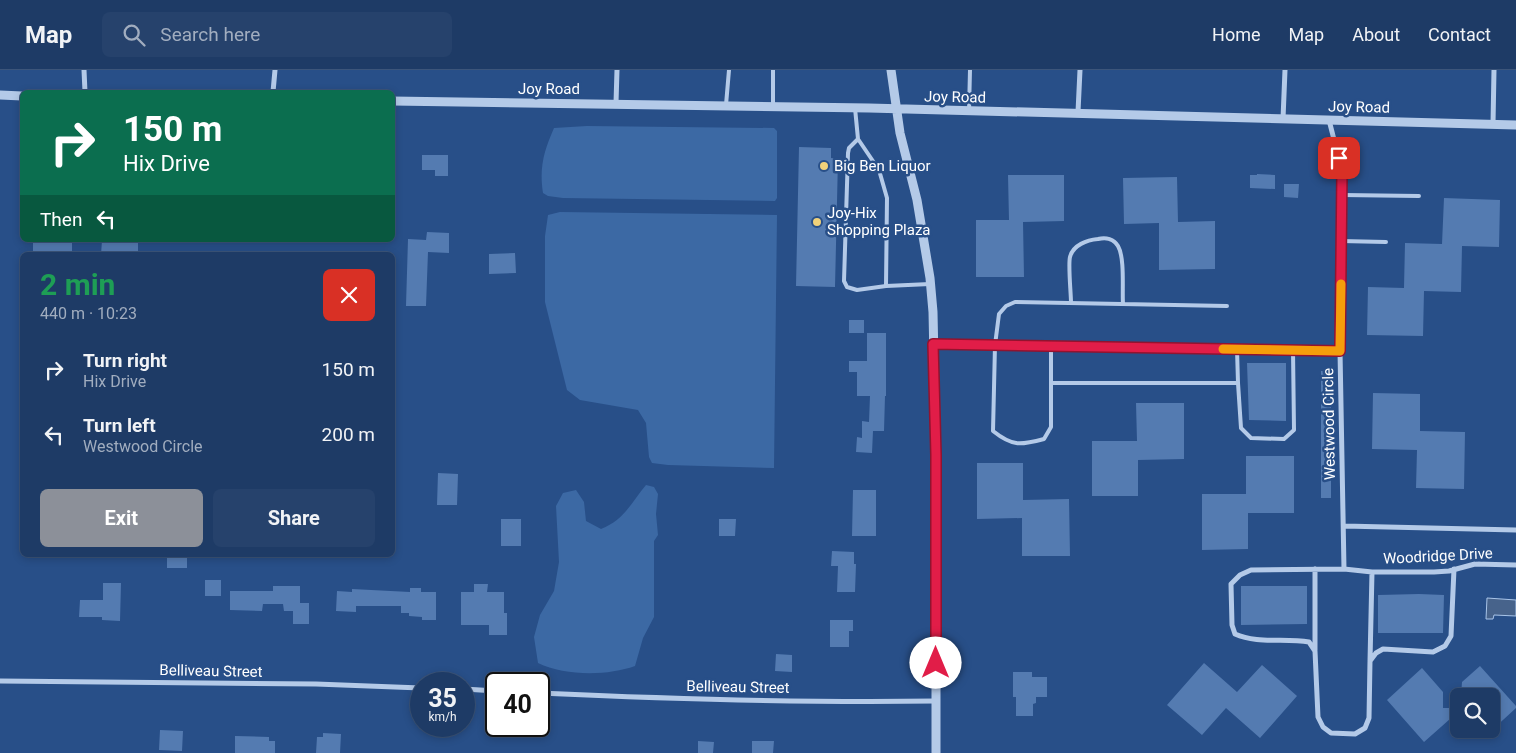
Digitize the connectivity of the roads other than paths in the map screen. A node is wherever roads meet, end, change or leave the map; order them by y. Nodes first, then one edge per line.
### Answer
1 (84, 70) edge
2 (274, 70) edge
3 (617, 70) edge
4 (728, 70) edge
5 (773, 70) edge
6 (891, 70) edge
7 (970, 70) edge
8 (1080, 70) edge
9 (1285, 70) edge
10 (1494, 70) edge
11 (85, 90) edge
12 (273, 90) edge
13 (0, 95) edge
14 (20, 96) edge
15 (395, 101) edge
16 (616, 103) junction
17 (726, 105) junction
18 (773, 106) junction
19 (856, 107) junction
20 (897, 108) junction
21 (969, 111) junction
22 (1078, 112) junction
23 (1283, 119) junction
24 (1329, 120) junction
25 (1492, 124) junction
26 (1516, 125) edge
27 (858, 139) junction
28 (1342, 195) junction
29 (1419, 196) dead end
30 (1341, 241) junction
31 (1386, 242) dead end
32 (930, 284) junction
33 (886, 286) junction
34 (1071, 303) junction
35 (1123, 304) junction
36 (1227, 306) dead end
37 (933, 344) junction
38 (995, 345) junction
39 (1051, 346) junction
40 (1237, 349) junction
41 (1293, 350) junction
42 (1340, 351) junction
43 (1051, 383) junction
44 (1238, 383) junction
45 (1344, 526) junction
46 (1516, 530) edge
47 (1516, 565) edge
48 (1315, 569) junction
49 (1344, 569) junction
50 (1454, 569) junction
51 (1372, 572) junction
52 (1315, 650) junction
53 (1370, 661) junction
54 (0, 680) edge
55 (410, 688) edge
56 (550, 694) edge
57 (936, 701) junction
58 (936, 753) edge

1 - 11 street
2 - 12 street
3 - 16 street
4 - 17 lane
5 - 18 lane
6 - 20 street
7 - 21 lane
8 - 22 street
9 - 23 street
10 - 25 street
13 - 14 street
15 - 16 street, Joy Road
16 - 17 street, Joy Road
17 - 18 street, Joy Road
18 - 19 street, Joy Road
19 - 20 street, Joy Road
19 - 27 lane
20 - 21 street, Joy Road
20 - 32 street
21 - 22 street, Joy Road
22 - 23 street, Joy Road
23 - 24 street, Joy Road
24 - 25 street, Joy Road
24 - 28 street, Westwood Circle
25 - 26 street, Joy Road
27 - 33 lane
27 - 33 lane
28 - 29 lane
28 - 30 street, Westwood Circle
30 - 31 lane
30 - 42 street, Westwood Circle
32 - 33 lane
32 - 37 street
34 - 35 lane
34 - 35 lane
34 - 38 lane
35 - 36 lane
37 - 38 street
37 - 57 street
38 - 39 street
38 - 43 lane
39 - 40 street
39 - 43 lane
40 - 41 street
40 - 44 lane
41 - 42 street
41 - 44 lane
42 - 45 street, Westwood Circle
43 - 44 lane
45 - 46 street
45 - 49 street
47 - 50 street, Woodridge Drive
48 - 49 street, Woodridge Drive
48 - 52 street
48 - 52 street, Woodridge Drive
49 - 51 street, Woodridge Drive
50 - 51 street, Woodridge Drive
50 - 53 street
51 - 53 street
52 - 53 street
54 - 55 street, Belliveau Street
56 - 57 street, Belliveau Street
57 - 58 street

